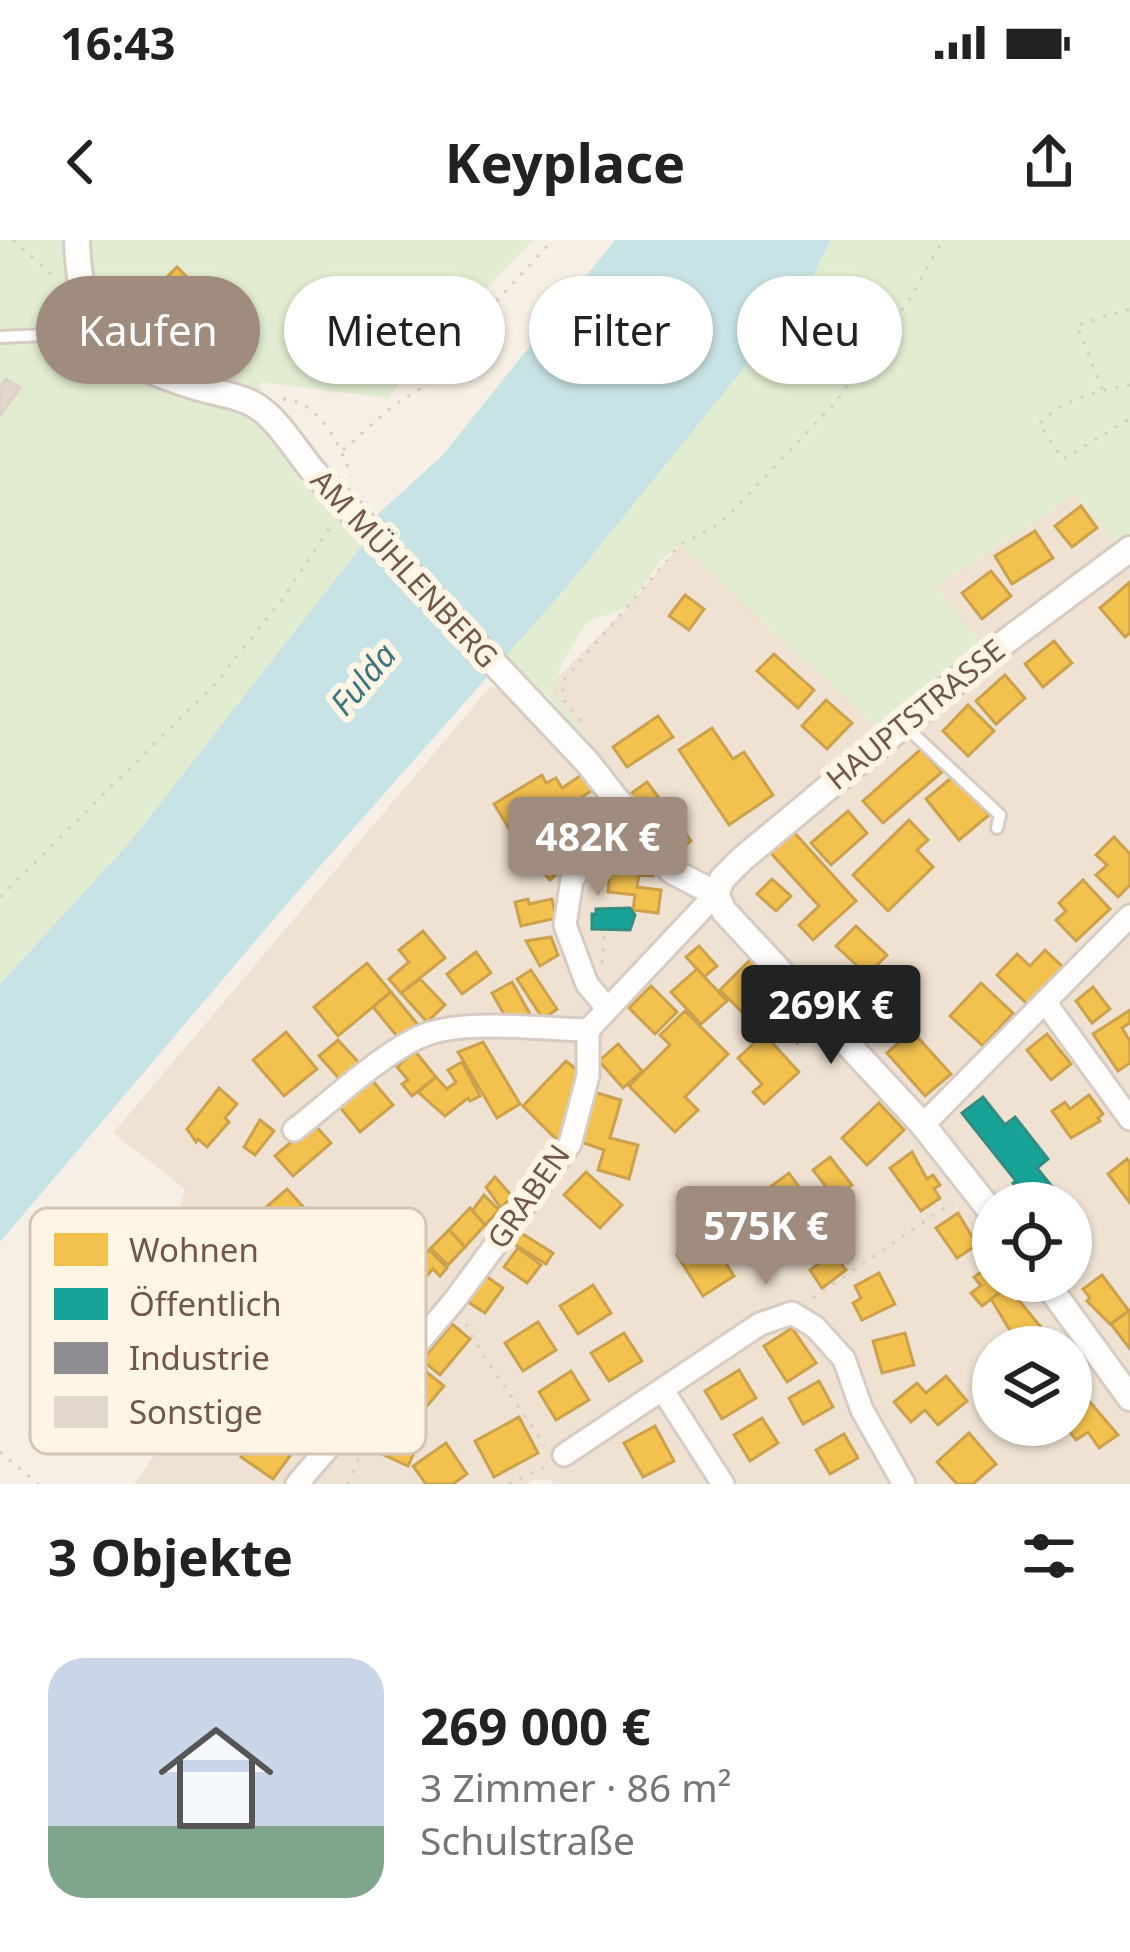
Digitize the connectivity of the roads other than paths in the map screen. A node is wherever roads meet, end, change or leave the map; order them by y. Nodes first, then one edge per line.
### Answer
1 (77, 240) edge
2 (82, 276) edge
3 (36, 335) edge
4 (0, 337) edge
5 (187, 384) edge
6 (1130, 549) edge
7 (903, 724) junction
8 (620, 802) junction
9 (997, 828) dead end
10 (716, 894) junction
11 (1130, 916) edge
12 (1045, 1002) junction
13 (607, 1008) junction
14 (588, 1030) junction
15 (1130, 1119) edge
16 (923, 1126) junction
17 (294, 1130) dead end
18 (972, 1187) edge
19 (1060, 1302) edge
20 (426, 1334) edge
21 (664, 1392) junction
22 (1130, 1398) edge
23 (323, 1454) edge
24 (555, 1461) road end
25 (297, 1484) edge
26 (723, 1484) edge
27 (904, 1484) edge

1 - 2 street
3 - 4 lane
5 - 8 street, AM MÜHLENBERG, bridge
6 - 7 street, HAUPTSTRASSE
7 - 9 lane
7 - 10 street, HAUPTSTRASSE
8 - 10 street, AM MÜHLENBERG
8 - 13 street
10 - 13 street
10 - 16 street
11 - 12 street
12 - 15 street
12 - 16 street
13 - 14 street
14 - 17 street
14 - 20 street, GRABEN
16 - 18 street
19 - 22 street
21 - 24 street
21 - 26 street
21 - 27 street
23 - 25 street, GRABEN

